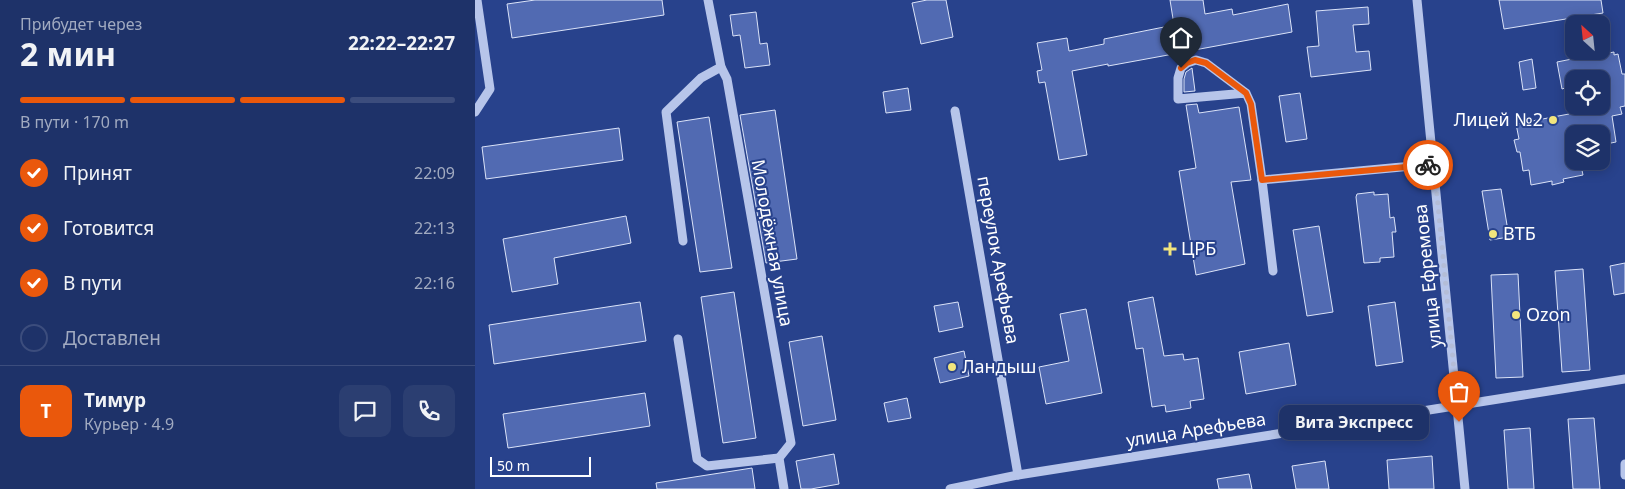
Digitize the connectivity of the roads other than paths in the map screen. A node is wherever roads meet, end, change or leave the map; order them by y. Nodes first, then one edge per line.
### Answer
1 (477, 0) edge
2 (708, 0) edge
3 (1417, 0) edge
4 (721, 67) junction
5 (1246, 93) junction
6 (955, 111) dead end
7 (475, 112) edge
8 (1434, 164) junction
9 (1262, 180) junction
10 (683, 241) dead end
11 (1273, 271) dead end
12 (678, 339) dead end
13 (1625, 379) edge
14 (1458, 405) junction
15 (779, 458) junction
16 (1625, 464) edge
17 (1018, 475) junction
18 (1625, 475) edge
19 (993, 484) edge
20 (783, 489) edge
21 (950, 489) edge
22 (1465, 489) edge

1 - 7 street
2 - 4 street, Молодёжная улица
3 - 8 street, улица Ефремова
4 - 10 street
4 - 15 street, Молодёжная улица
5 - 5 street
5 - 9 street
6 - 17 street, переулок Арефьева
8 - 9 street
8 - 14 street, улица Ефремова
9 - 11 street
12 - 15 street
13 - 14 street, улица Арефьева
14 - 17 street, улица Арефьева
14 - 22 street, улица Ефремова
15 - 20 street
16 - 18 street
17 - 19 street, улица Арефьева
19 - 21 street, улица Арефьева

